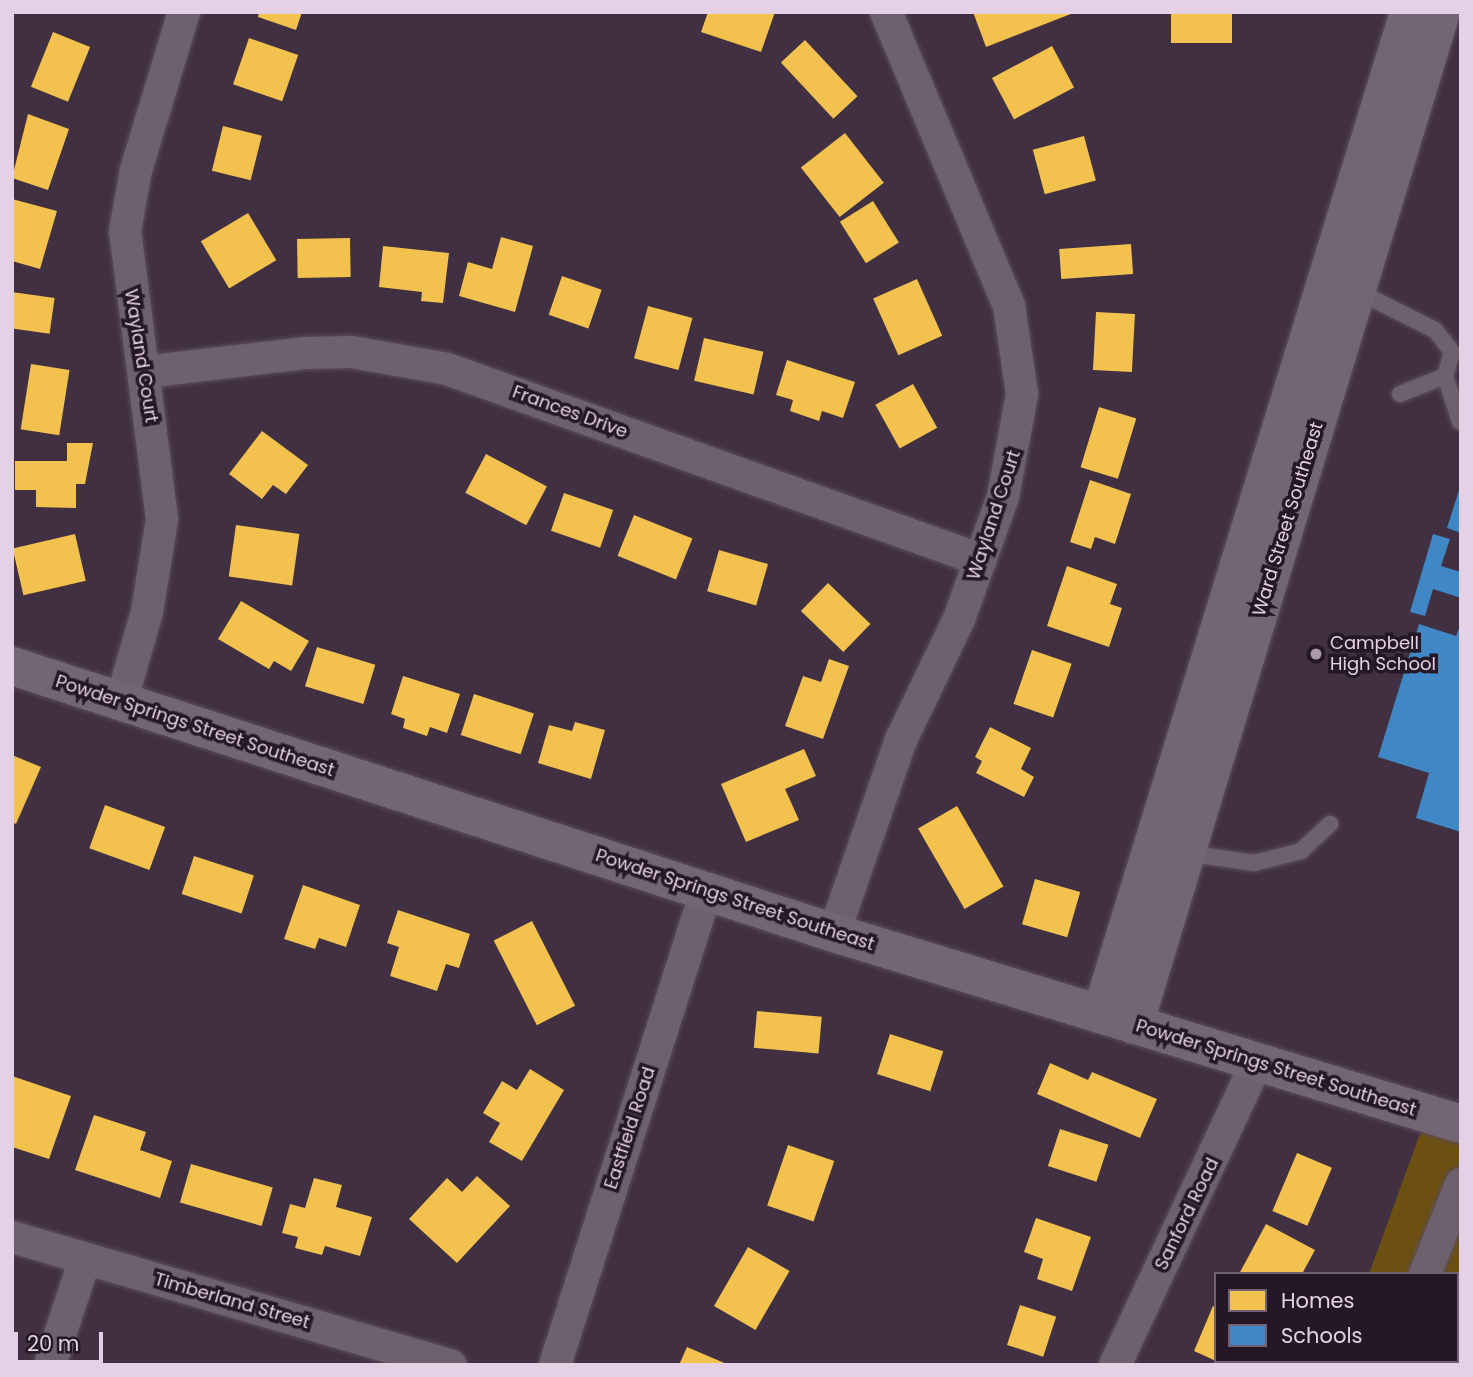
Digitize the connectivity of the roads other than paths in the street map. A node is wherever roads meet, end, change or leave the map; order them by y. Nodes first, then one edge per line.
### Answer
1 (184, 12) edge
2 (886, 12) edge
3 (1409, 12) edge
4 (1441, 12) edge
5 (1356, 298) junction
6 (1314, 320) junction
7 (144, 372) junction
8 (1445, 376) junction
9 (1400, 394) dead end
10 (1460, 422) edge
11 (981, 560) junction
12 (12, 666) edge
13 (121, 702) junction
14 (1331, 824) dead end
15 (1170, 847) junction
16 (706, 892) junction
17 (834, 933) junction
18 (1118, 1019) junction
19 (1257, 1062) junction
20 (1461, 1124) edge
21 (1458, 1203) edge
22 (12, 1237) edge
23 (85, 1259) junction
24 (1426, 1272) edge
25 (50, 1365) edge
26 (451, 1365) edge
27 (555, 1365) edge
28 (1115, 1365) edge

1 - 7 street, Wayland Court
2 - 11 street, Wayland Court
3 - 6 street, Ward Street Southeast
4 - 5 street, Ward Street Southeast
5 - 6 lane
5 - 8 lane
5 - 15 street, Ward Street Southeast
6 - 15 street, Ward Street Southeast
7 - 11 street, Frances Drive
7 - 13 street, Wayland Court
8 - 9 lane
8 - 10 lane
11 - 17 street, Wayland Court
12 - 13 street, Powder Springs Street Southeast
13 - 16 street, Powder Springs Street Southeast
14 - 15 lane
15 - 18 street, Ward Street Southeast
16 - 17 street, Powder Springs Street Southeast
16 - 27 street, Eastfield Road
17 - 18 street, Powder Springs Street Southeast
18 - 19 street, Powder Springs Street Southeast
19 - 20 street, Powder Springs Street Southeast
19 - 28 street, Sanford Road
21 - 24 street
22 - 23 street, Timberland Street
23 - 25 street
23 - 26 street, Timberland Street

